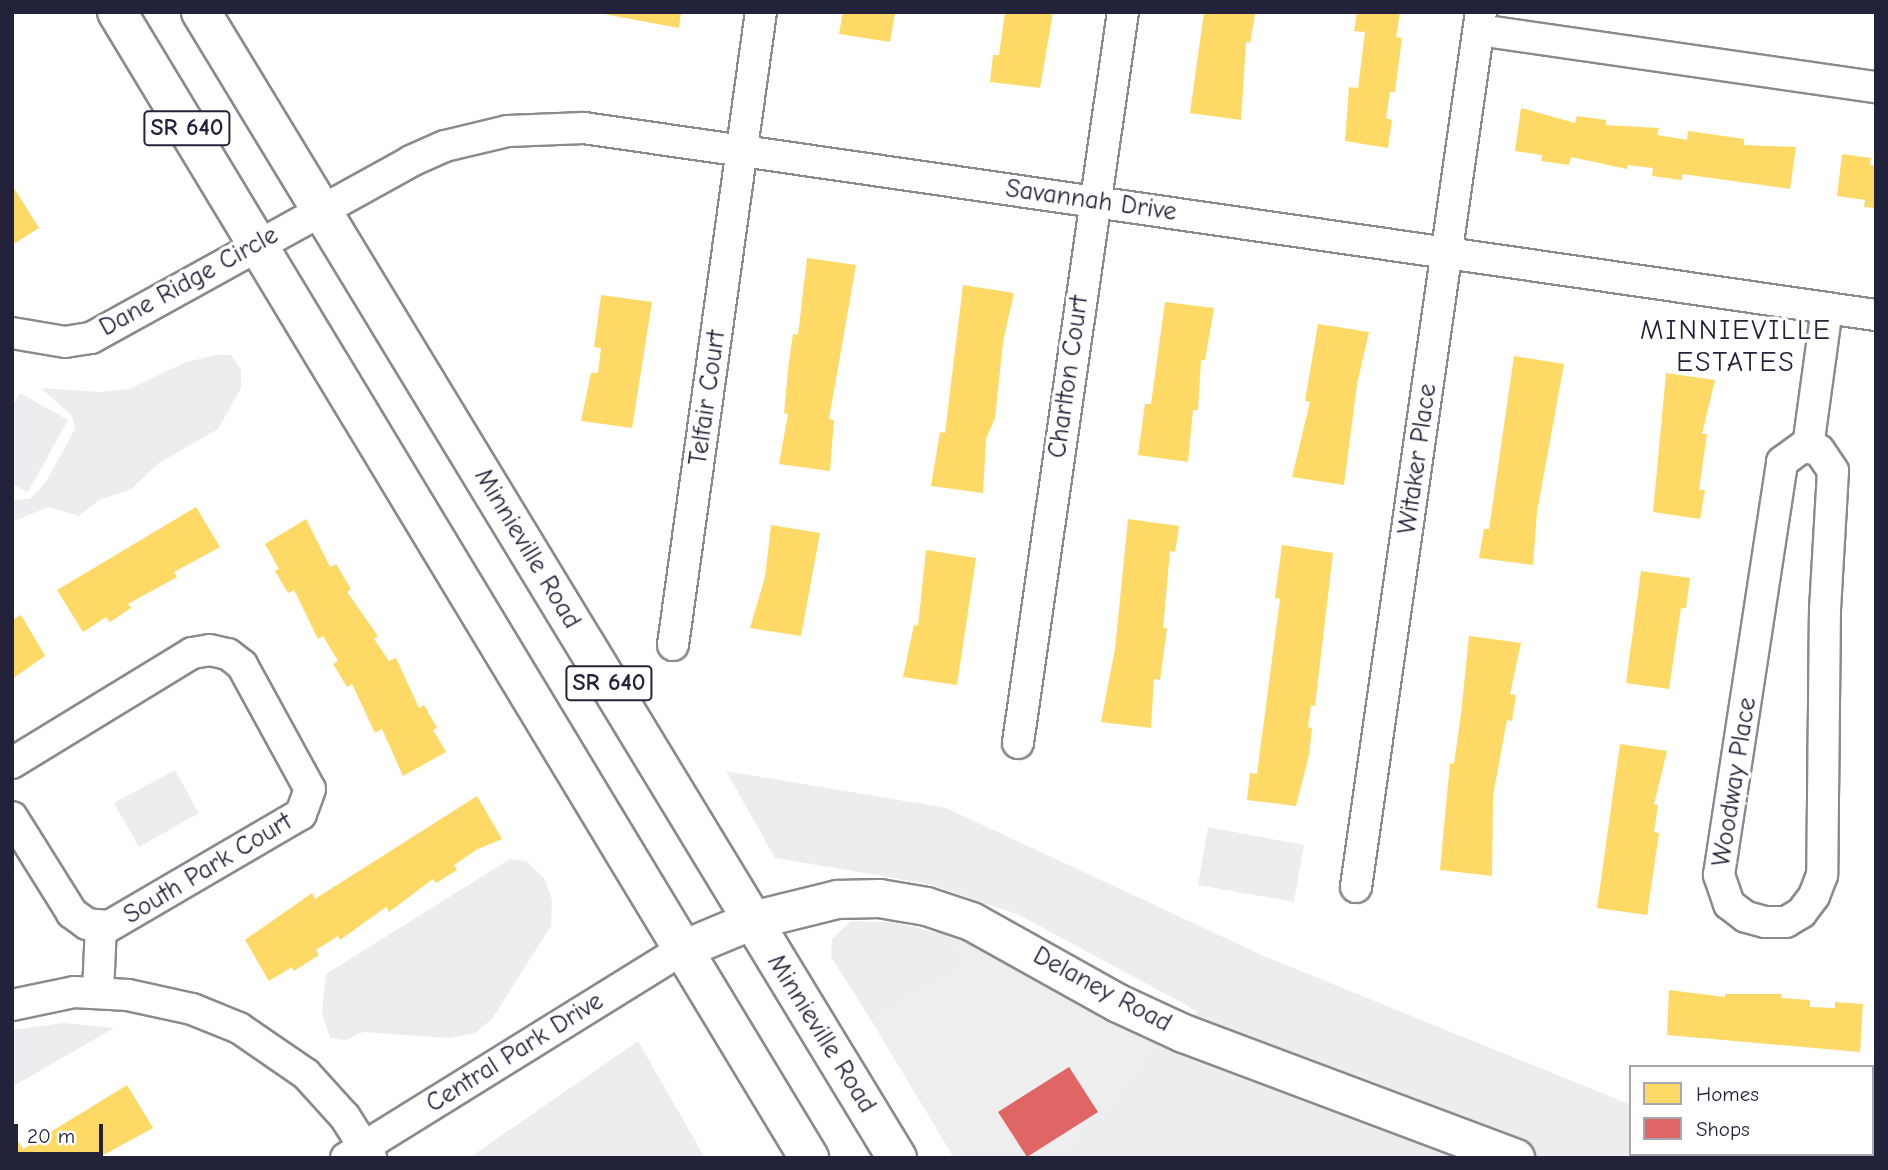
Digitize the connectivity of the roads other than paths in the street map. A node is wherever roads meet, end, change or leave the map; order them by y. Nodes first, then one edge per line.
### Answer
1 (117, 12) edge
2 (201, 12) edge
3 (761, 12) edge
4 (1123, 12) edge
5 (1480, 21) edge
6 (1876, 87) edge
7 (743, 151) junction
8 (1094, 202) junction
9 (321, 208) junction
10 (257, 245) junction
11 (1447, 253) junction
12 (1827, 308) junction
13 (1876, 315) edge
14 (12, 333) edge
15 (1808, 447) junction
16 (673, 645) dead end
17 (1018, 743) dead end
18 (12, 763) edge
19 (12, 817) edge
20 (1356, 887) dead end
21 (752, 920) junction
22 (101, 926) junction
23 (685, 948) junction
24 (98, 992) junction
25 (12, 1005) edge
26 (361, 1154) edge
27 (809, 1158) edge
28 (897, 1158) edge
29 (1515, 1158) edge

1 - 10 main road, SR 640
2 - 9 main road, Minnieville Road / SR 640
3 - 7 street
4 - 8 street, Charlton Court
5 - 6 street, Witaker Place
5 - 11 street, Witaker Place
7 - 8 street, Savannah Drive
7 - 9 street, Savannah Drive
7 - 16 street, Telfair Court
8 - 11 street, Savannah Drive
8 - 17 street, Charlton Court
9 - 10 street, Dane Ridge Circle
9 - 21 main road, Minnieville Road / SR 640
10 - 14 street, Dane Ridge Circle
10 - 23 main road, SR 640
11 - 12 street, Savannah Drive
11 - 20 street, Witaker Place
12 - 13 street, Savannah Drive
12 - 15 street
15 - 15 street, Woodway Place
18 - 22 street, South Park Court
19 - 22 street, South Park Court
21 - 23 street, Delaney Road
21 - 28 main road, Minnieville Road / SR 640
21 - 29 street, Delaney Road
22 - 24 street, South Park Court
23 - 26 street, Central Park Drive
23 - 27 main road, SR 640
24 - 25 street
24 - 26 street

